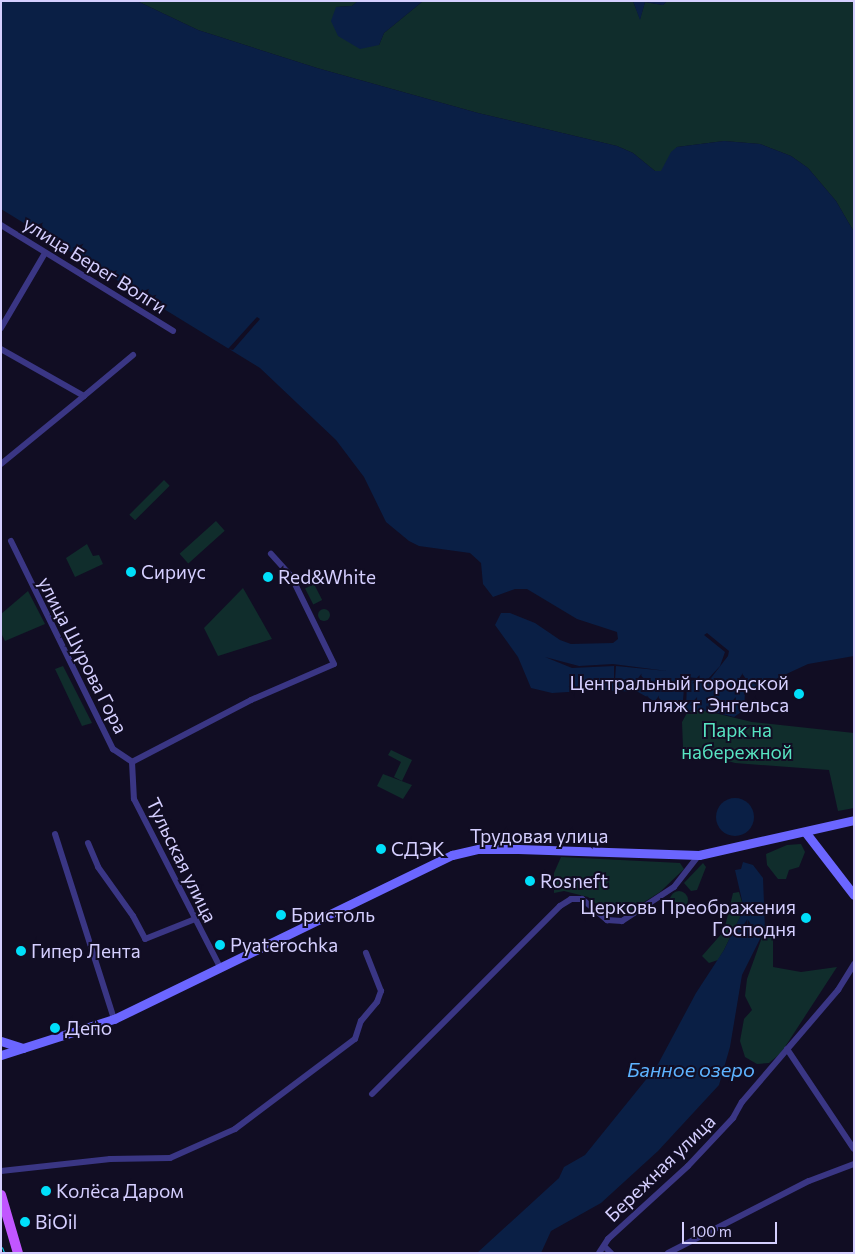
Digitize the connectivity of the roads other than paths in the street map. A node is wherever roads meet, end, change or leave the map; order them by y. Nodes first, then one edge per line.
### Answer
1 (1, 225) edge
2 (45, 253) junction
3 (1, 328) edge
4 (173, 331) dead end
5 (1, 349) edge
6 (133, 355) dead end
7 (84, 396) junction
8 (1, 464) edge
9 (11, 541) dead end
10 (271, 554) dead end
11 (132, 762) junction
12 (854, 820) edge
13 (806, 833) junction
14 (55, 834) dead end
15 (88, 843) dead end
16 (699, 855) junction
17 (854, 895) edge
18 (195, 918) junction
19 (366, 953) dead end
20 (854, 964) edge
21 (220, 967) junction
22 (114, 1019) junction
23 (1, 1041) edge
24 (23, 1048) junction
25 (787, 1049) junction
26 (1, 1055) edge
27 (372, 1094) dead end
28 (854, 1149) edge
29 (854, 1164) edge
30 (1, 1171) edge
31 (1, 1195) edge
32 (1, 1219) edge
33 (604, 1246) junction
34 (11, 1253) edge
35 (18, 1253) edge
36 (599, 1253) edge
37 (610, 1253) edge
38 (668, 1253) edge

1 - 2 street, улица Берег Волги
2 - 3 street
2 - 4 street, улица Берег Волги
5 - 7 street
6 - 7 street
7 - 8 street
9 - 11 street, улица Шурова Гора
10 - 11 street
11 - 18 street, Тульская улица
12 - 13 main road, Трудовая улица
13 - 16 main road, Трудовая улица
13 - 17 main road
14 - 22 street
15 - 18 street
16 - 21 main road, Трудовая улица
16 - 27 street
18 - 21 street, Тульская улица
19 - 30 street
20 - 25 street, Бережная улица
21 - 22 main road, Трудовая улица
22 - 24 main road, Трудовая улица
23 - 24 main road
24 - 26 main road, Трудовая улица
25 - 28 street
25 - 33 street, Бережная улица
29 - 38 street
31 - 35 main road
32 - 34 main road
33 - 36 street, Бережная улица
33 - 37 street

